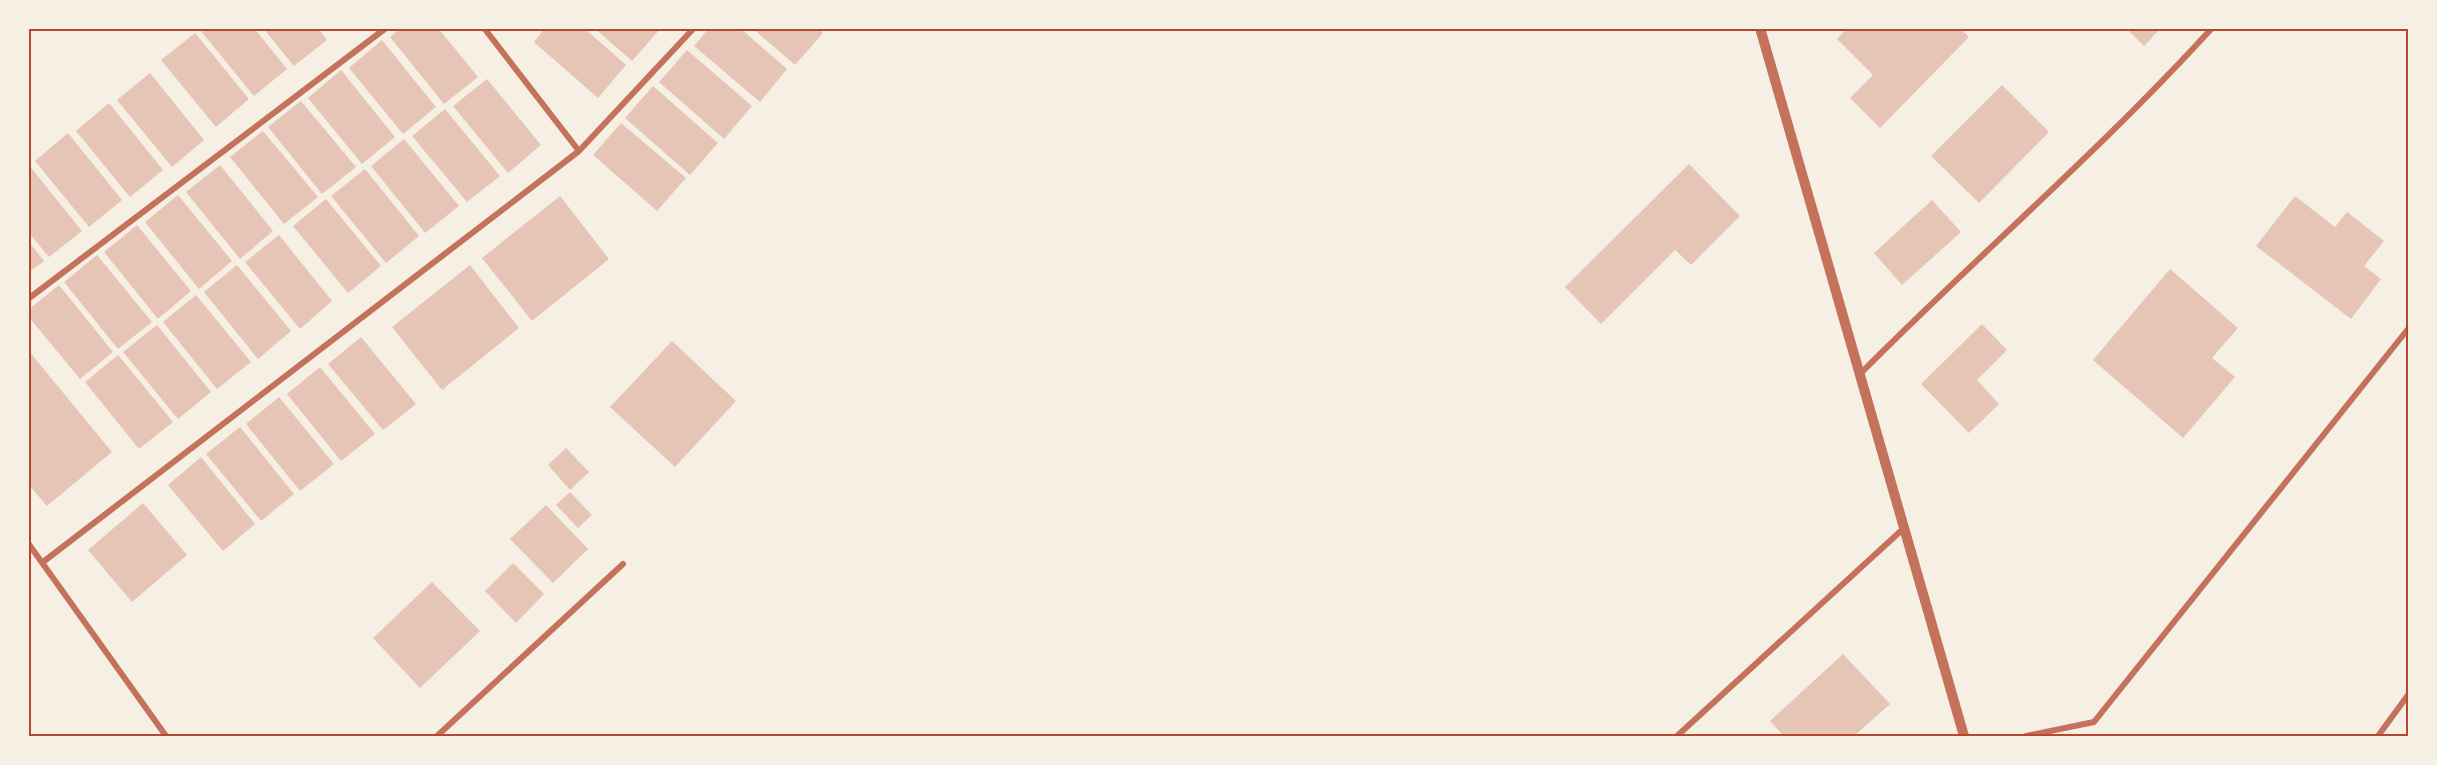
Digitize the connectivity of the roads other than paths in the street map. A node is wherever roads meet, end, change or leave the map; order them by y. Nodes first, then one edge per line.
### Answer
1 (386, 28) edge
2 (484, 28) edge
3 (693, 28) edge
4 (1760, 28) edge
5 (2212, 28) edge
6 (579, 151) junction
7 (28, 299) edge
8 (2409, 329) edge
9 (1860, 374) junction
10 (1904, 528) junction
11 (28, 543) edge
12 (43, 562) junction
13 (623, 564) dead end
14 (2409, 695) edge
15 (2061, 728) junction
16 (165, 736) edge
17 (438, 736) edge
18 (1677, 736) edge
19 (1964, 736) edge
20 (2026, 736) edge
21 (2068, 736) edge
22 (2378, 736) edge

1 - 7 street
2 - 6 street
3 - 6 street
4 - 9 street
5 - 9 street
6 - 12 street
8 - 15 street
9 - 10 street
10 - 18 street
10 - 19 street
11 - 12 street
12 - 16 street
13 - 17 street
14 - 22 street
15 - 20 street
15 - 21 street

